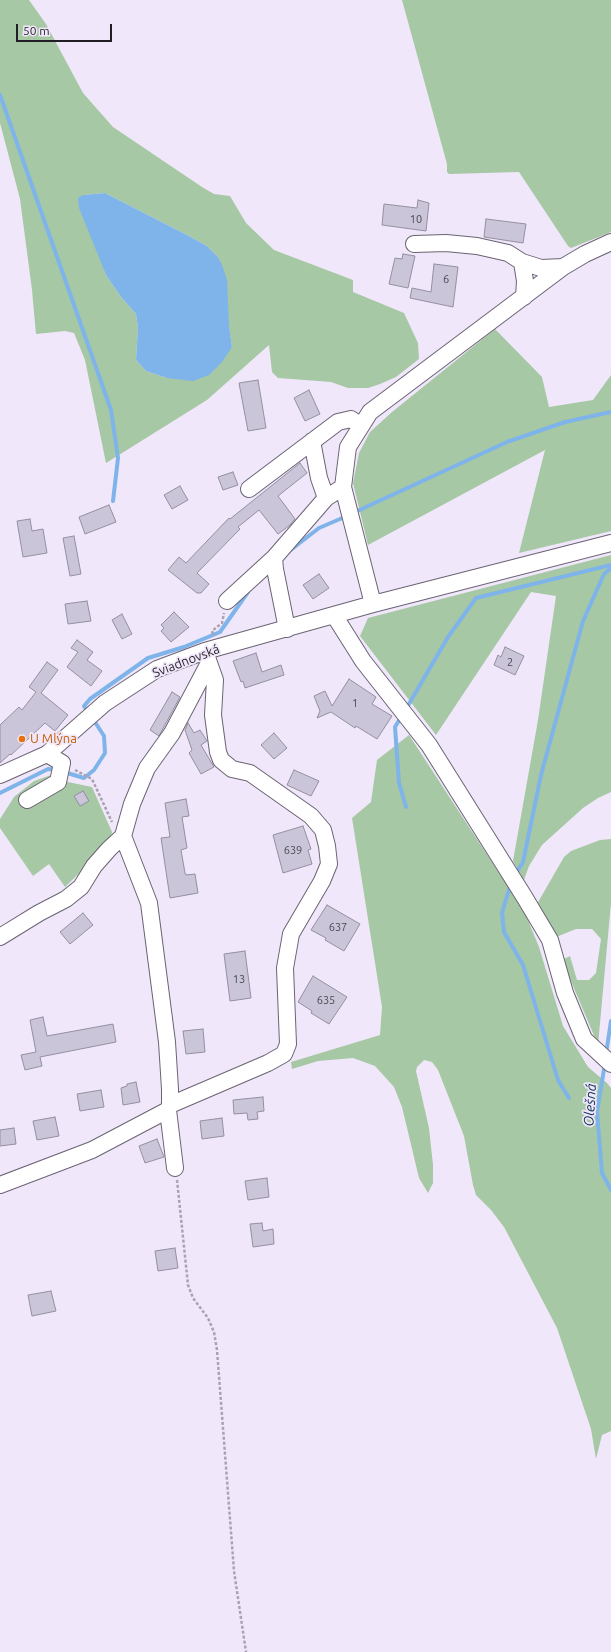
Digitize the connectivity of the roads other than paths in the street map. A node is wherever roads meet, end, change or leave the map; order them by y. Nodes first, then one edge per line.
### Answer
1 (611, 242) edge
2 (414, 244) dead end
3 (522, 262) junction
4 (563, 267) junction
5 (524, 297) junction
6 (361, 426) junction
7 (312, 441) junction
8 (343, 487) junction
9 (249, 489) dead end
10 (326, 498) junction
11 (611, 542) edge
12 (274, 563) junction
13 (227, 601) road end
14 (374, 604) junction
15 (334, 616) junction
16 (288, 629) junction
17 (207, 657) junction
18 (47, 754) junction
19 (0, 775) edge
20 (27, 800) dead end
21 (119, 831) junction
22 (0, 937) edge
23 (611, 1064) edge
24 (169, 1108) junction
25 (175, 1168) road end
26 (0, 1185) edge

1 - 4 street
2 - 3 street
3 - 4 street
3 - 5 street
4 - 5 street
5 - 6 street
6 - 7 street
6 - 8 street
7 - 9 street
7 - 10 street
8 - 10 street
8 - 14 street
10 - 12 street
11 - 14 street, Sviadnovská
12 - 13 street
12 - 16 street
14 - 15 street, Sviadnovská
15 - 16 street, Sviadnovská
15 - 23 street
16 - 17 street, Sviadnovská
17 - 18 street, Sviadnovská
17 - 21 street
17 - 24 street
18 - 19 street, Sviadnovská
18 - 20 street
21 - 22 street
21 - 24 street
24 - 25 street
24 - 26 street

